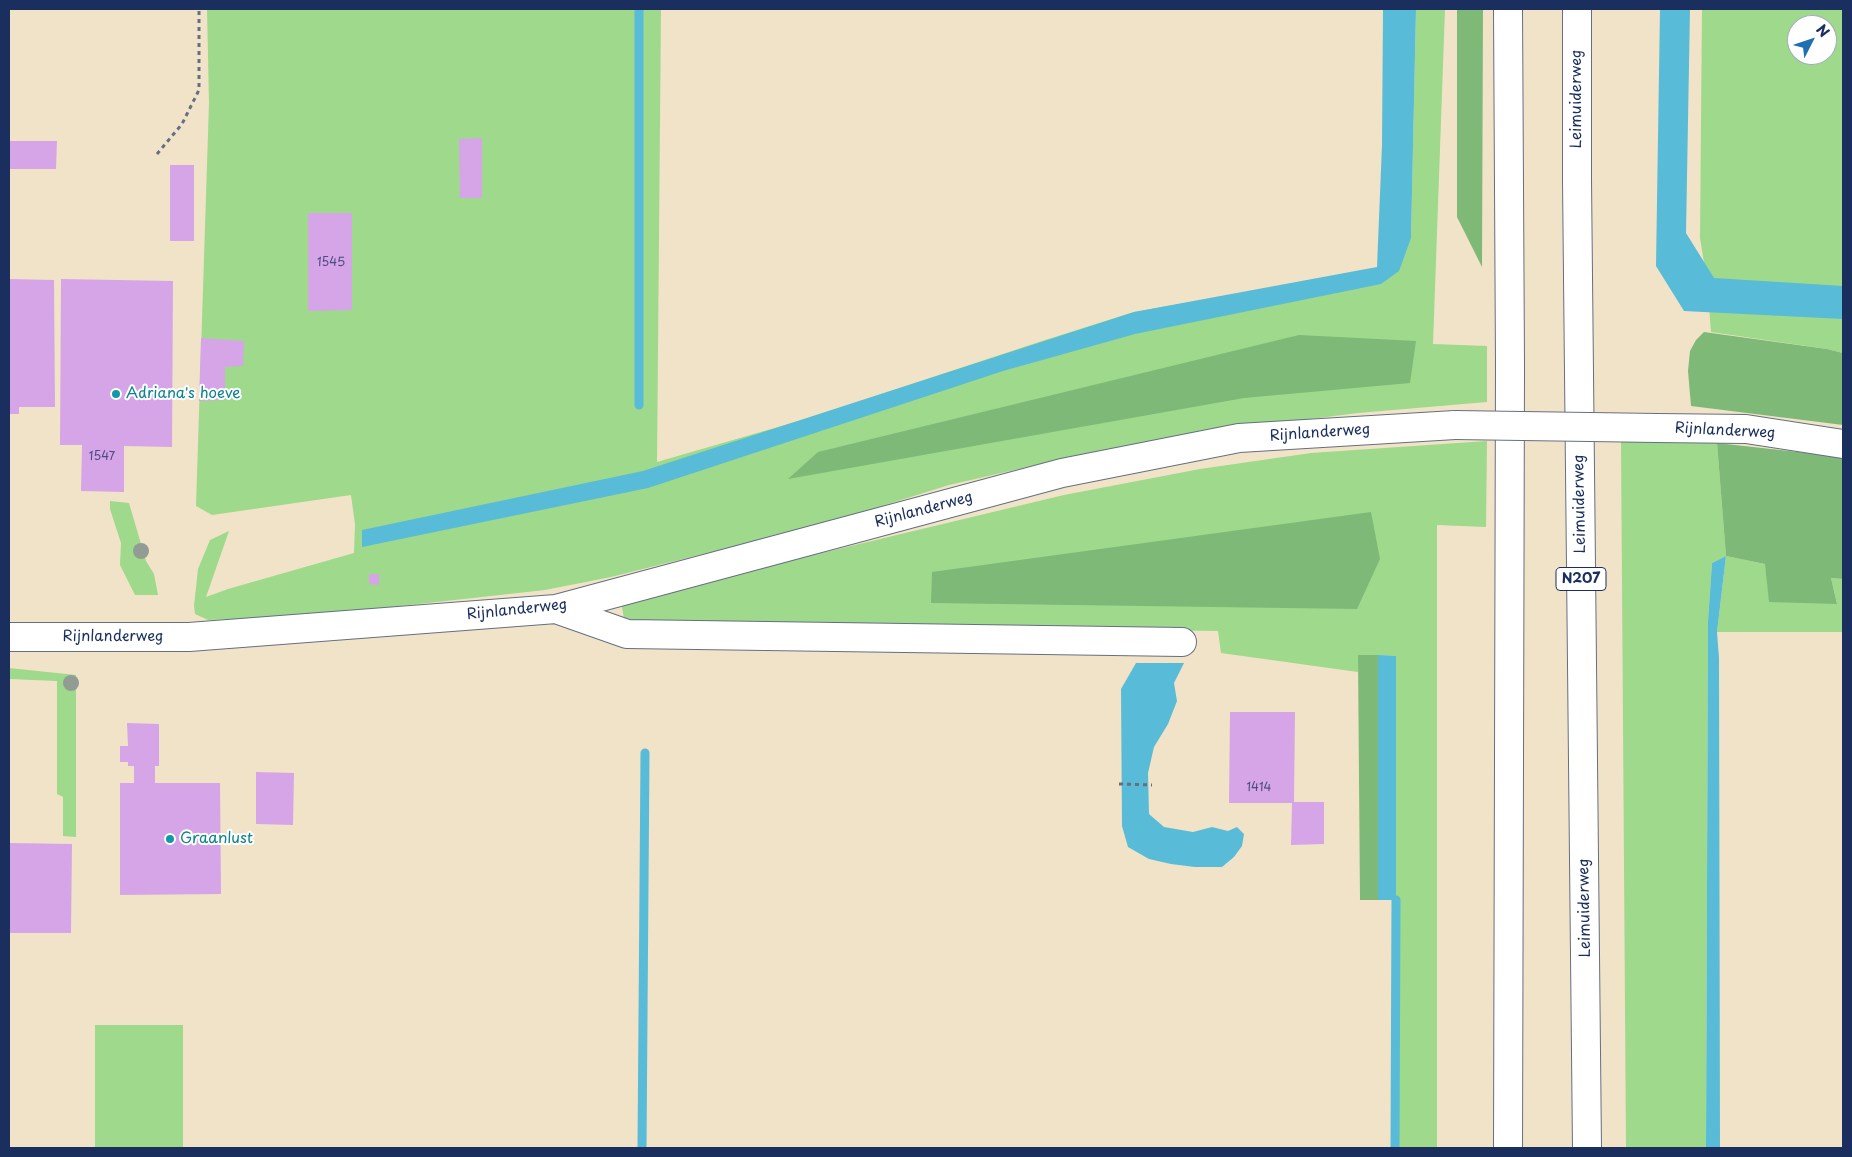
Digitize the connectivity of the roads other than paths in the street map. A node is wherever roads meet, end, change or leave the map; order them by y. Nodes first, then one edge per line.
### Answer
1 (1508, 9) edge
2 (1577, 9) edge
3 (1843, 444) edge
4 (556, 609) junction
5 (9, 636) edge
6 (1182, 642) dead end
7 (1508, 1148) edge
8 (1587, 1148) edge

1 - 7 street
2 - 8 street, Leimuiderweg / N207
3 - 4 street, Rijnlanderweg, bridge
4 - 5 street, Rijnlanderweg
4 - 6 street

